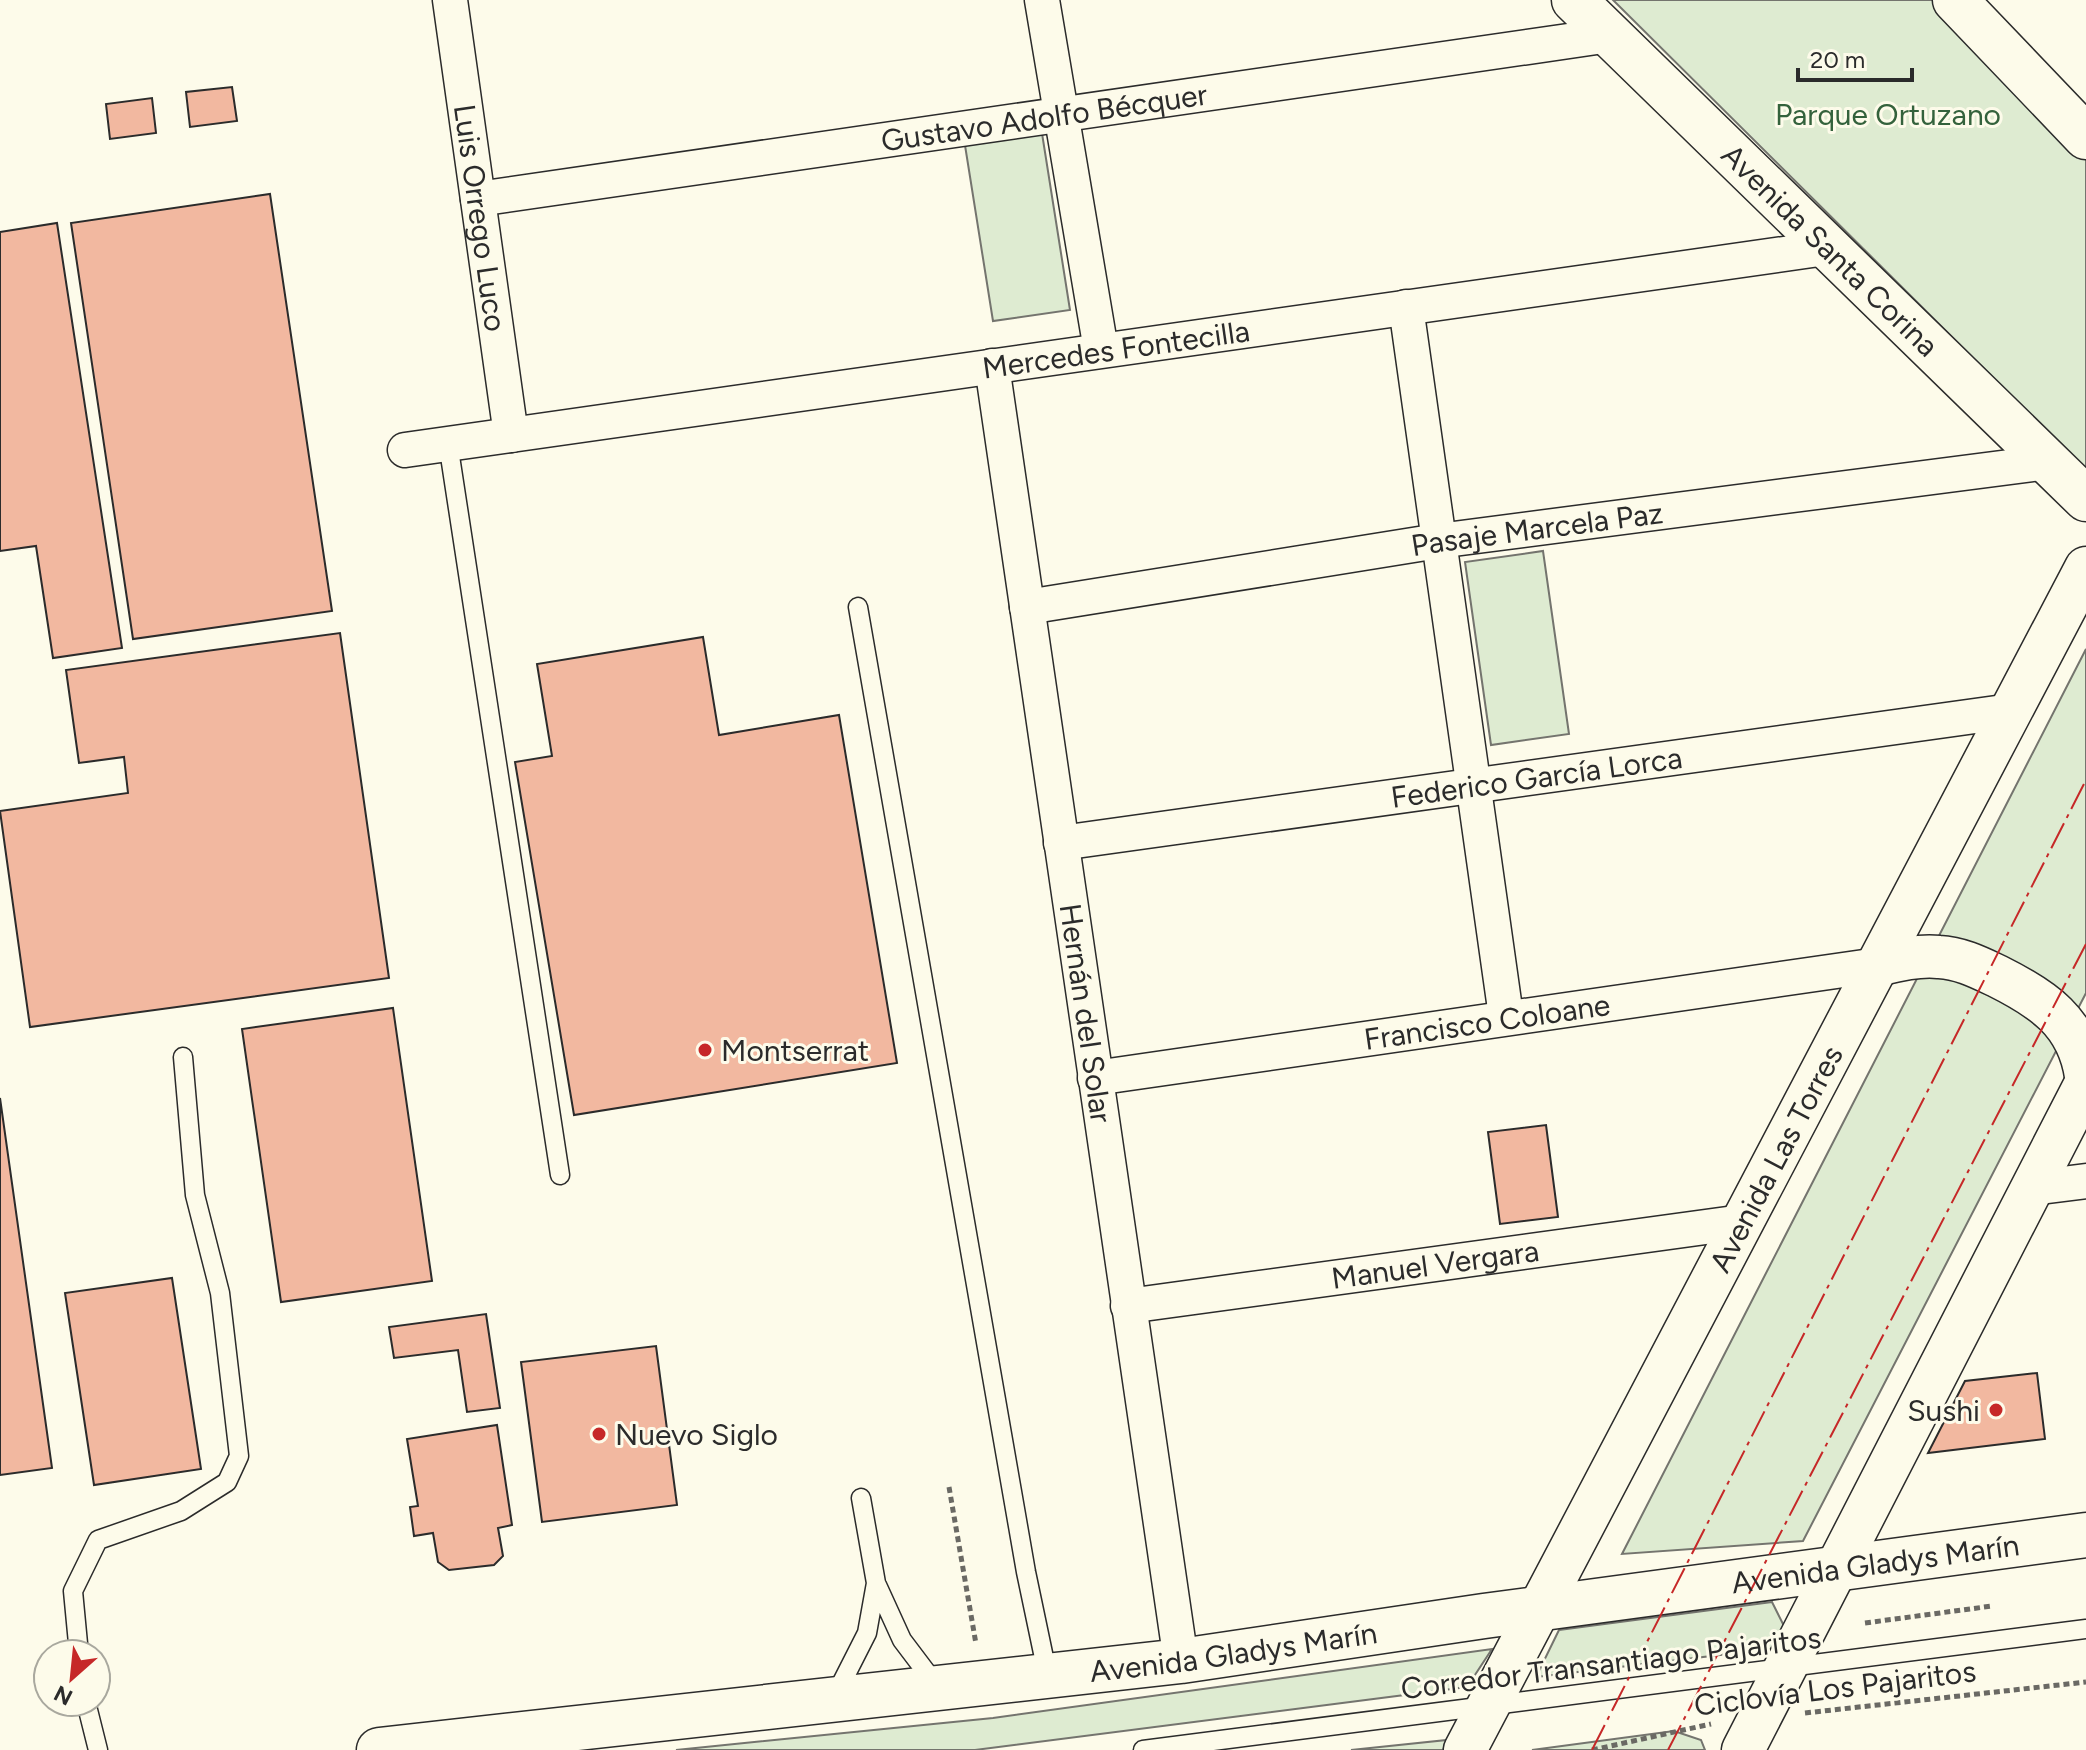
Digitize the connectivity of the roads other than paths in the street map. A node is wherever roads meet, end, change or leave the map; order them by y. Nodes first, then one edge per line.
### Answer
1 (450, 0) edge
2 (1042, 0) edge
3 (1574, 0) edge
4 (1955, 0) edge
5 (1610, 35) junction
6 (1061, 115) junction
7 (2086, 137) edge
8 (478, 199) junction
9 (1826, 248) junction
10 (1406, 307) junction
11 (1101, 350) junction
12 (992, 366) junction
13 (511, 435) junction
14 (448, 443) junction
15 (405, 450) dead end
16 (2048, 462) junction
17 (2086, 499) edge
18 (1438, 541) junction
19 (2086, 568) edge
20 (858, 607) dead end
21 (1027, 607) junction
22 (2011, 711) junction
23 (1473, 787) junction
24 (1061, 843) junction
25 (1878, 965) junction
26 (1506, 1016) junction
27 (183, 1057) dead end
28 (2086, 1076) edge
29 (1095, 1078) junction
30 (2086, 1083) edge
31 (560, 1175) dead end
32 (2086, 1181) edge
33 (2032, 1188) junction
34 (1742, 1222) junction
35 (1128, 1306) junction
36 (861, 1498) dead end
37 (2086, 1535) edge
38 (1835, 1568) junction
39 (876, 1583) junction
40 (1538, 1609) junction
41 (2086, 1629) edge
42 (77, 1638) edge
43 (1181, 1661) junction
44 (1782, 1670) junction
45 (1048, 1677) junction
46 (939, 1689) junction
47 (834, 1698) junction
48 (1487, 1707) junction
49 (90, 1718) edge
50 (1750, 1734) edge
51 (98, 1750) edge
52 (379, 1750) edge
53 (1143, 1750) edge
54 (1465, 1750) edge

1 - 8 street, Luis Orrego Luco
2 - 6 street
3 - 5 main road, Avenida Santa Corina
4 - 7 main road
5 - 6 street, Gustavo Adolfo Bécquer
5 - 9 main road, Avenida Santa Corina
6 - 8 street, Gustavo Adolfo Bécquer
6 - 11 street
8 - 13 street, Luis Orrego Luco
9 - 10 street, Mercedes Fontecilla
9 - 16 main road, Avenida Santa Corina
10 - 11 street, Mercedes Fontecilla
10 - 18 street
11 - 12 street, Mercedes Fontecilla
12 - 13 street, Mercedes Fontecilla
12 - 21 street, Hernán del Solar
13 - 14 street, Mercedes Fontecilla
14 - 15 street, Mercedes Fontecilla
14 - 31 lane
16 - 17 main road, Avenida Santa Corina
16 - 18 street, Pasaje Marcela Paz
18 - 21 street, Pasaje Marcela Paz
18 - 23 street
19 - 22 street, Avenida Las Torres
20 - 45 lane
21 - 24 street, Hernán del Solar
22 - 23 street, Federico García Lorca
22 - 25 street, Avenida Las Torres
23 - 24 street, Federico García Lorca
23 - 26 street
24 - 29 street, Hernán del Solar
25 - 26 street, Francisco Coloane
25 - 28 street
25 - 34 street, Avenida Las Torres
26 - 29 street, Francisco Coloane
27 - 42 lane
29 - 35 street, Hernán del Solar
30 - 33 street
32 - 33 street
33 - 38 street
34 - 35 street, Manuel Vergara
34 - 40 street, Avenida Las Torres
35 - 43 street, Hernán del Solar
36 - 39 lane
37 - 38 main road, Avenida Gladys Marín
38 - 40 main road, Avenida Gladys Marín
38 - 44 street
39 - 46 lane
39 - 47 lane
40 - 43 main road, Avenida Gladys Marín
40 - 48 street, Avenida Las Torres
41 - 44 lane, Corredor Transantiago Pajaritos
43 - 45 main road, Avenida Gladys Marín
44 - 48 lane, Corredor Transantiago Pajaritos
44 - 50 street
45 - 46 main road, Avenida Gladys Marín
46 - 47 main road, Avenida Gladys Marín
47 - 52 main road, Avenida Gladys Marín
48 - 53 lane, Corredor Transantiago Pajaritos
48 - 54 street, Avenida Las Torres
49 - 51 lane

